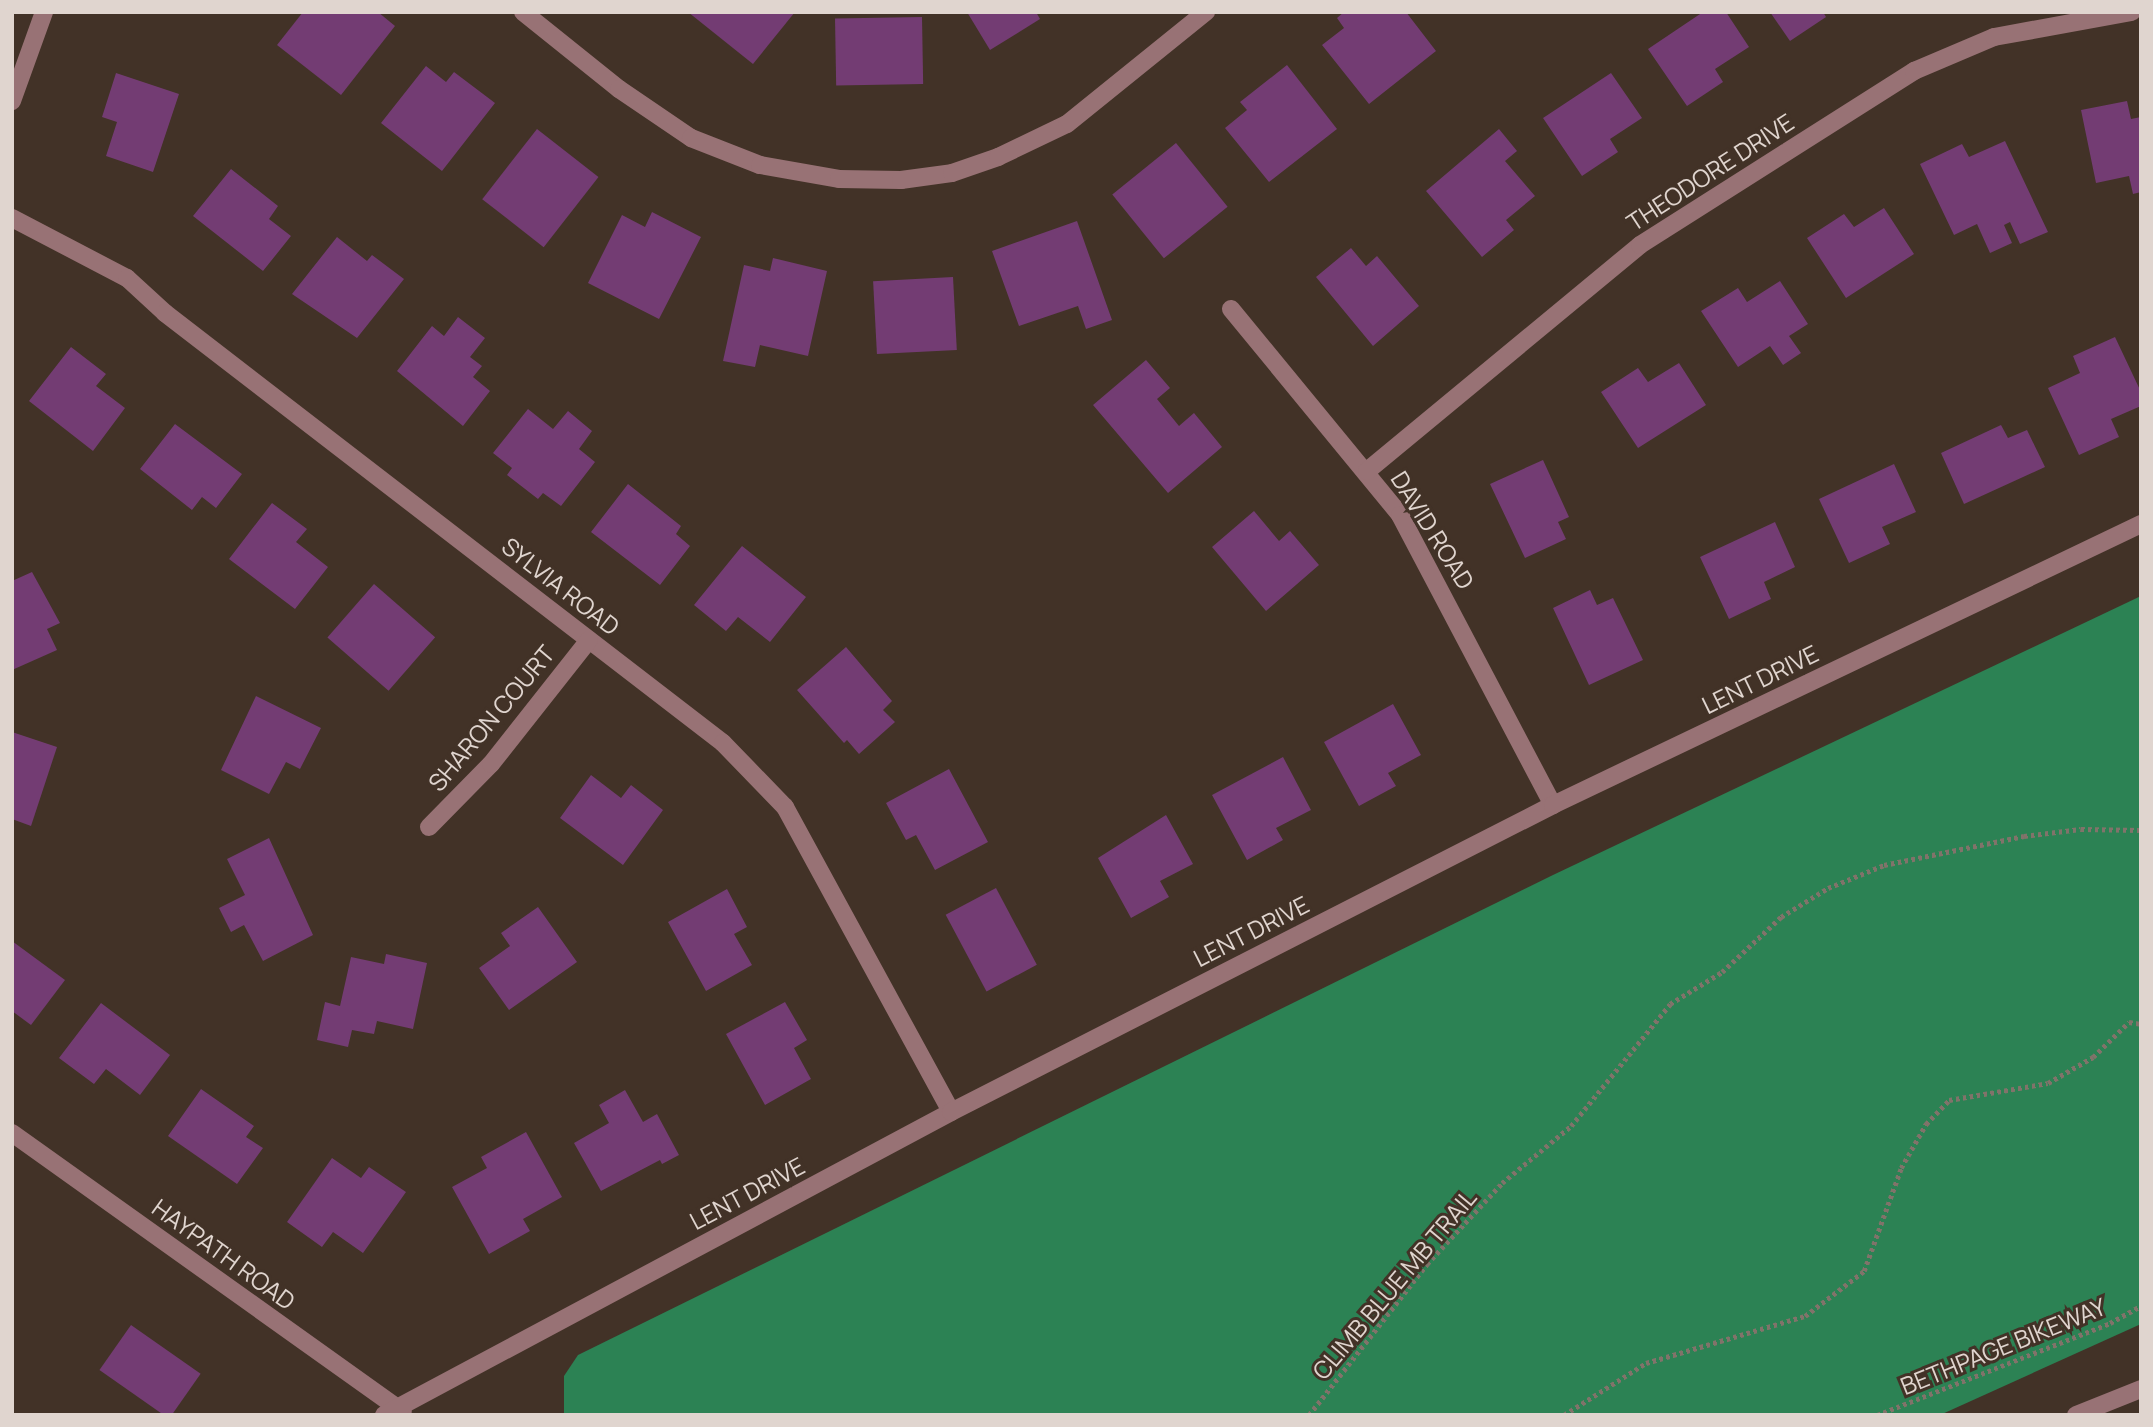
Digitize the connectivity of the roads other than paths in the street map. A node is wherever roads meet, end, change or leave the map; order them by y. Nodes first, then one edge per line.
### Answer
1 (44, 12) edge
2 (523, 12) edge
3 (1206, 12) edge
4 (2132, 12) edge
5 (12, 101) edge
6 (12, 218) edge
7 (1231, 309) dead end
8 (1367, 471) junction
9 (2141, 524) edge
10 (589, 640) junction
11 (1553, 804) junction
12 (429, 827) dead end
13 (951, 1112) junction
14 (12, 1133) edge
15 (2141, 1389) edge
16 (396, 1412) edge
17 (2076, 1415) edge

1 - 5 street
2 - 3 street
4 - 8 street, THEODORE DRIVE
6 - 10 street, SYLVIA ROAD
7 - 8 street, DAVID ROAD
8 - 11 street, DAVID ROAD
9 - 11 street, LENT DRIVE
10 - 12 street, SHARON COURT
10 - 13 street, SYLVIA ROAD
11 - 13 street, LENT DRIVE
13 - 16 street, LENT DRIVE
14 - 16 street, HAYPATH ROAD
15 - 17 street

